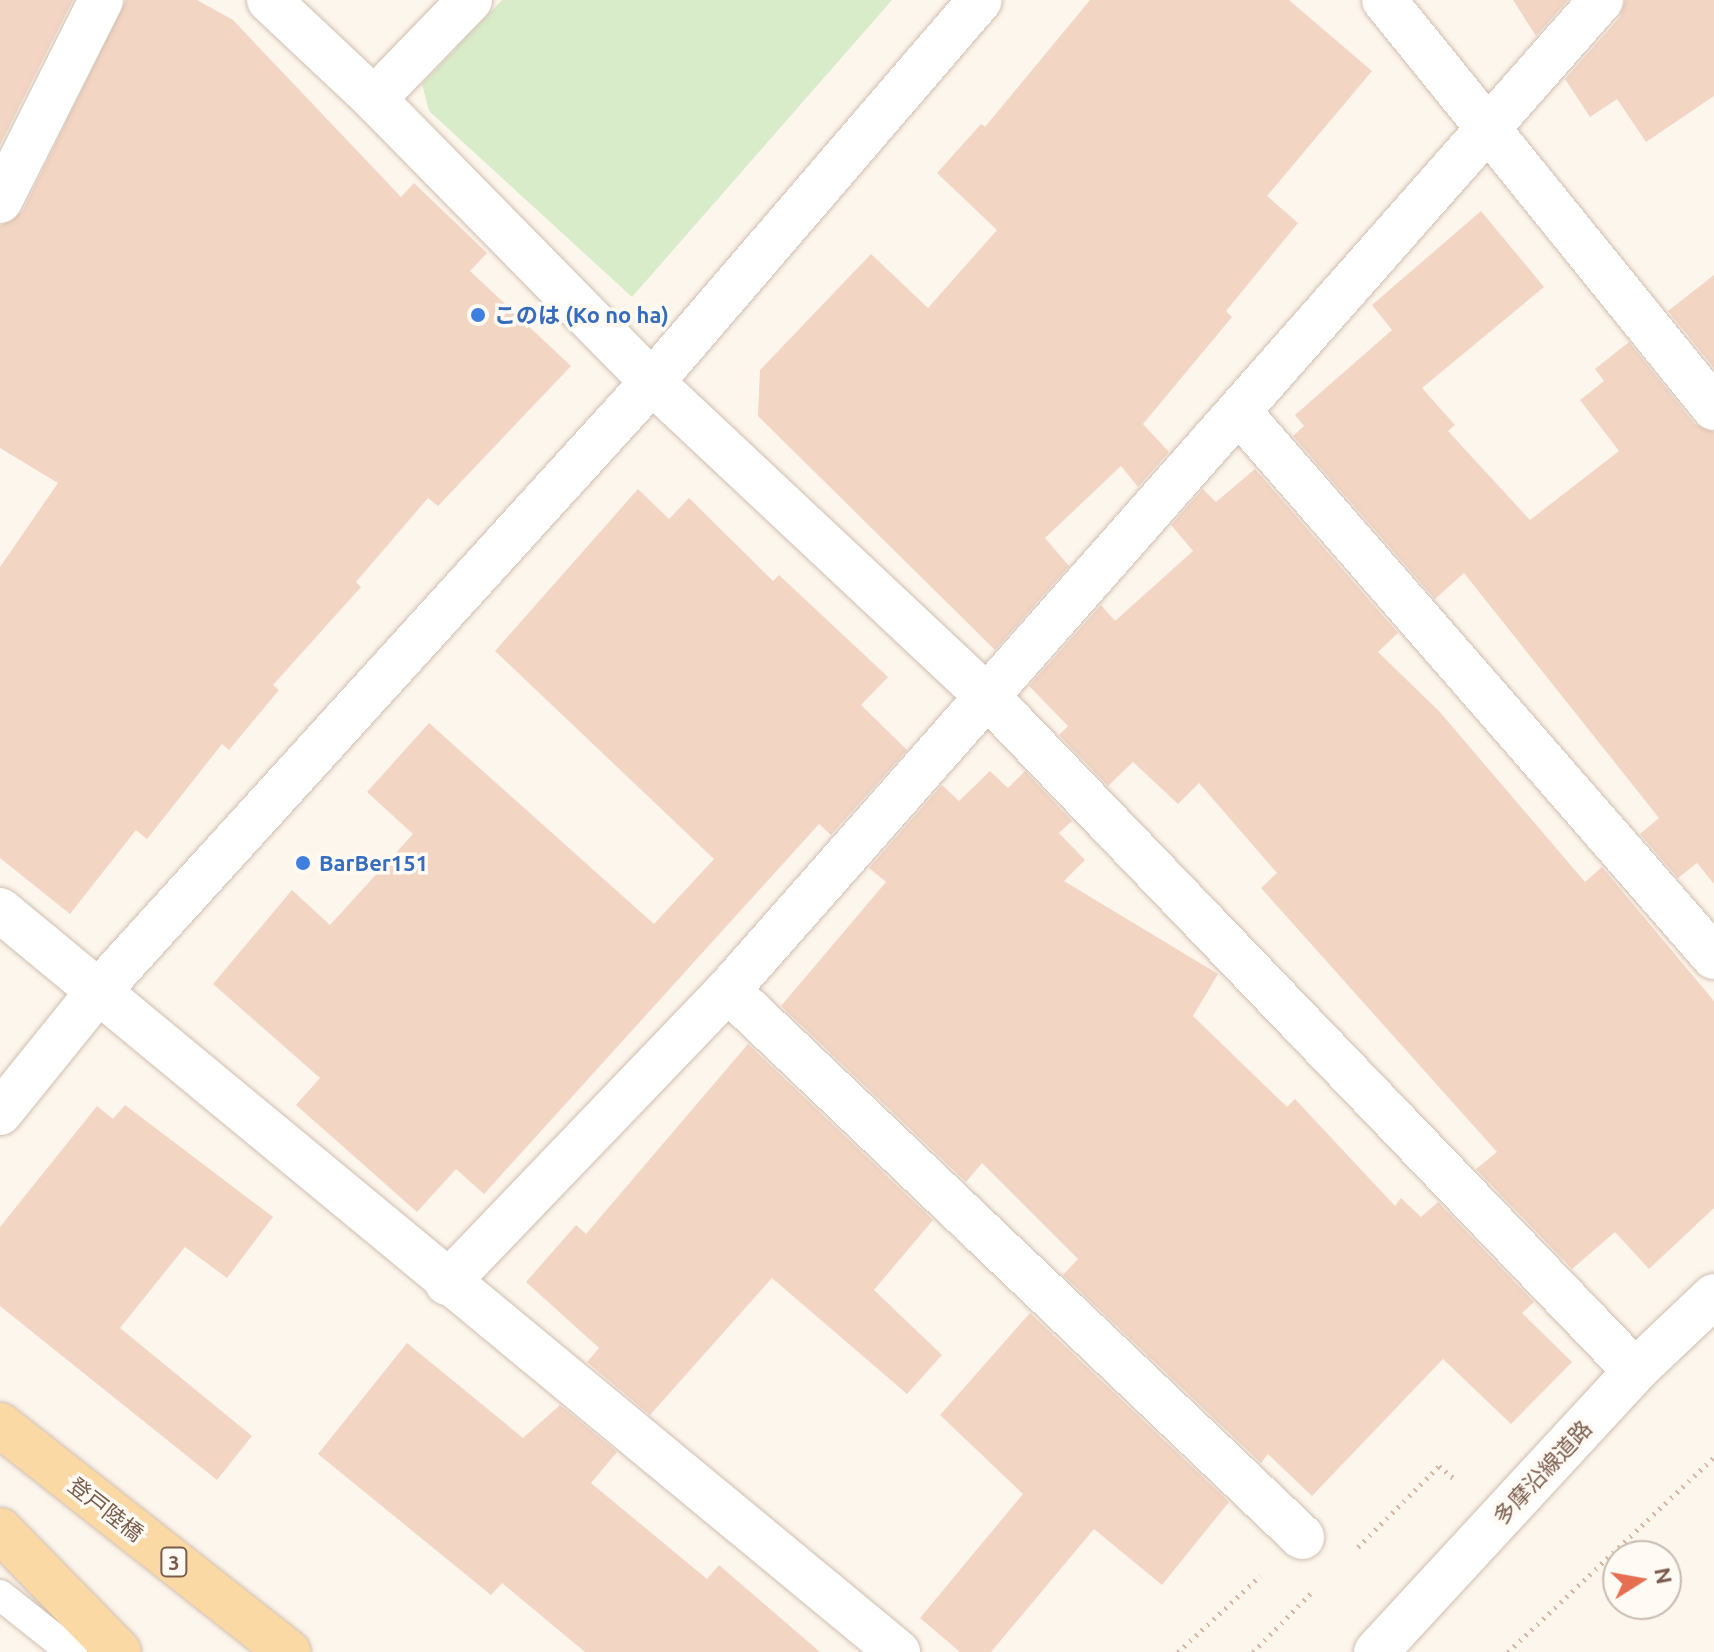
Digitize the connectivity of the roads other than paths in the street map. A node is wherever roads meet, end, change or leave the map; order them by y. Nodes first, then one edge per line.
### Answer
1 (101, 0) edge
2 (269, 0) edge
3 (470, 0) edge
4 (980, 0) edge
5 (1384, 0) edge
6 (1601, 0) edge
7 (374, 99) junction
8 (1488, 127) junction
9 (0, 201) edge
10 (652, 382) junction
11 (1714, 408) edge
12 (1239, 412) junction
13 (989, 698) junction
14 (0, 910) edge
15 (1714, 957) edge
16 (728, 990) junction
17 (96, 994) junction
18 (0, 1113) edge
19 (447, 1283) junction
20 (1714, 1296) edge
21 (1635, 1371) junction
22 (0, 1425) edge
23 (0, 1530) edge
24 (1302, 1537) road end
25 (0, 1595) edge
26 (72, 1652) edge
27 (119, 1652) edge
28 (288, 1652) edge
29 (898, 1652) edge
30 (1376, 1652) edge

1 - 9 street
2 - 7 street
3 - 7 street
4 - 10 street
5 - 8 street
6 - 8 street
7 - 10 street
8 - 11 street
8 - 12 street
10 - 13 street
10 - 17 street
12 - 13 street
12 - 15 street
13 - 16 street
13 - 21 street
14 - 17 street
16 - 19 street
16 - 24 street
17 - 18 street
17 - 19 street
19 - 29 street
20 - 21 street, 多摩沿線道路
21 - 30 street, 多摩沿線道路
22 - 28 main road, 登戸陸橋 / 3
23 - 27 main road
25 - 26 lane

